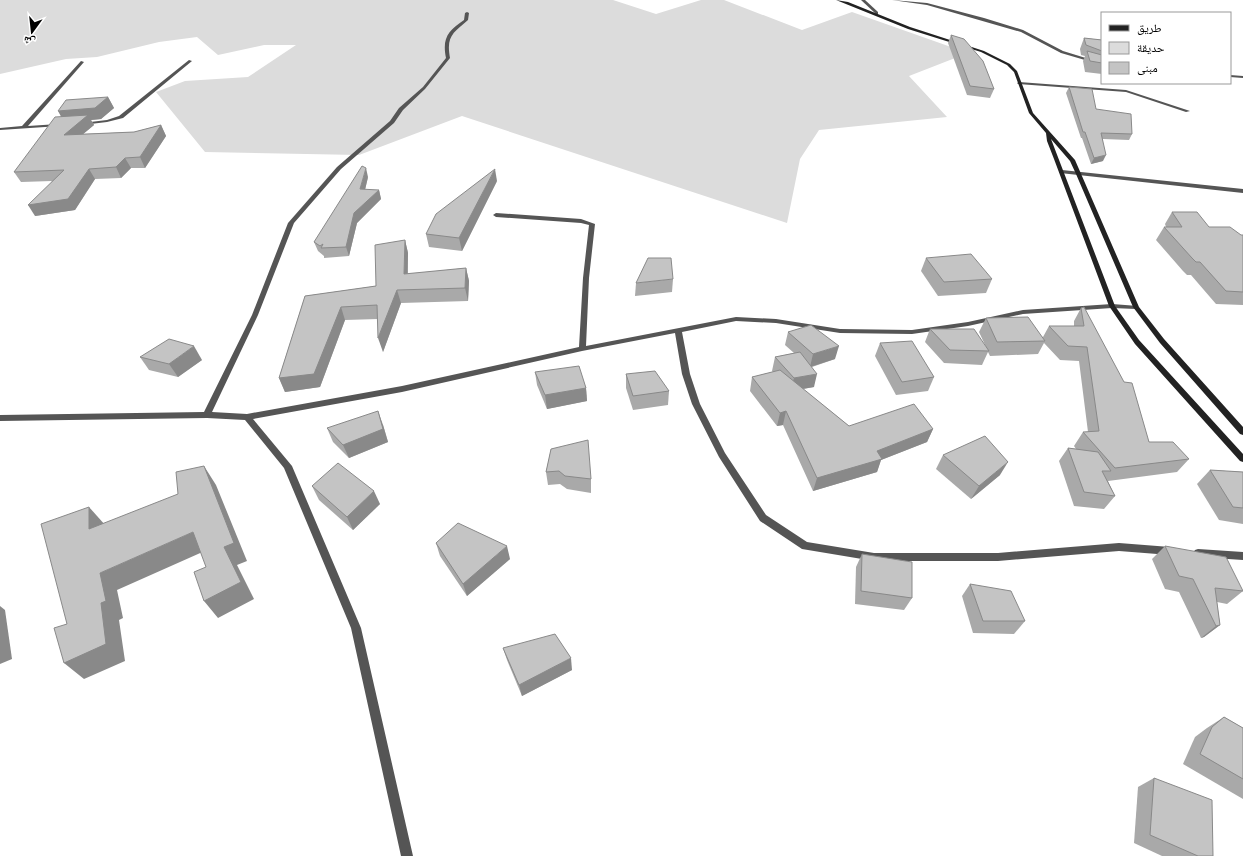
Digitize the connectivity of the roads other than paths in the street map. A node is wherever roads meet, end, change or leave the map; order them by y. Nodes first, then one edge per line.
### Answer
1 (838, 0) edge
2 (863, 0) edge
3 (894, 0) edge
4 (467, 13) dead end
5 (877, 13) junction
6 (190, 61) dead end
7 (82, 62) dead end
8 (1101, 64) edge
9 (1231, 76) edge
10 (1243, 77) edge
11 (1019, 83) junction
12 (1188, 111) dead end
13 (75, 124) edge
14 (60, 125) edge
15 (22, 128) junction
16 (0, 129) edge
17 (1048, 134) junction
18 (1062, 172) junction
19 (1079, 174) junction
20 (1243, 190) edge
21 (496, 215) dead end
22 (1112, 306) junction
23 (1136, 307) junction
24 (678, 331) junction
25 (582, 349) junction
26 (207, 415) junction
27 (247, 417) junction
28 (0, 418) edge
29 (1243, 432) edge
30 (1243, 459) edge
31 (1243, 556) edge
32 (407, 856) edge

1 - 5 street
2 - 5 street
3 - 8 street
4 - 26 street
5 - 11 street
6 - 13 street
7 - 15 street
9 - 10 street
11 - 12 street
11 - 17 street
14 - 15 street
15 - 16 street
17 - 18 street
17 - 19 street
18 - 19 street
18 - 22 street
19 - 20 street
19 - 23 street
21 - 25 street
22 - 23 street
22 - 24 street
22 - 30 street
23 - 29 street
24 - 25 street
24 - 31 street
25 - 27 street
26 - 27 street
26 - 28 street
27 - 32 street

